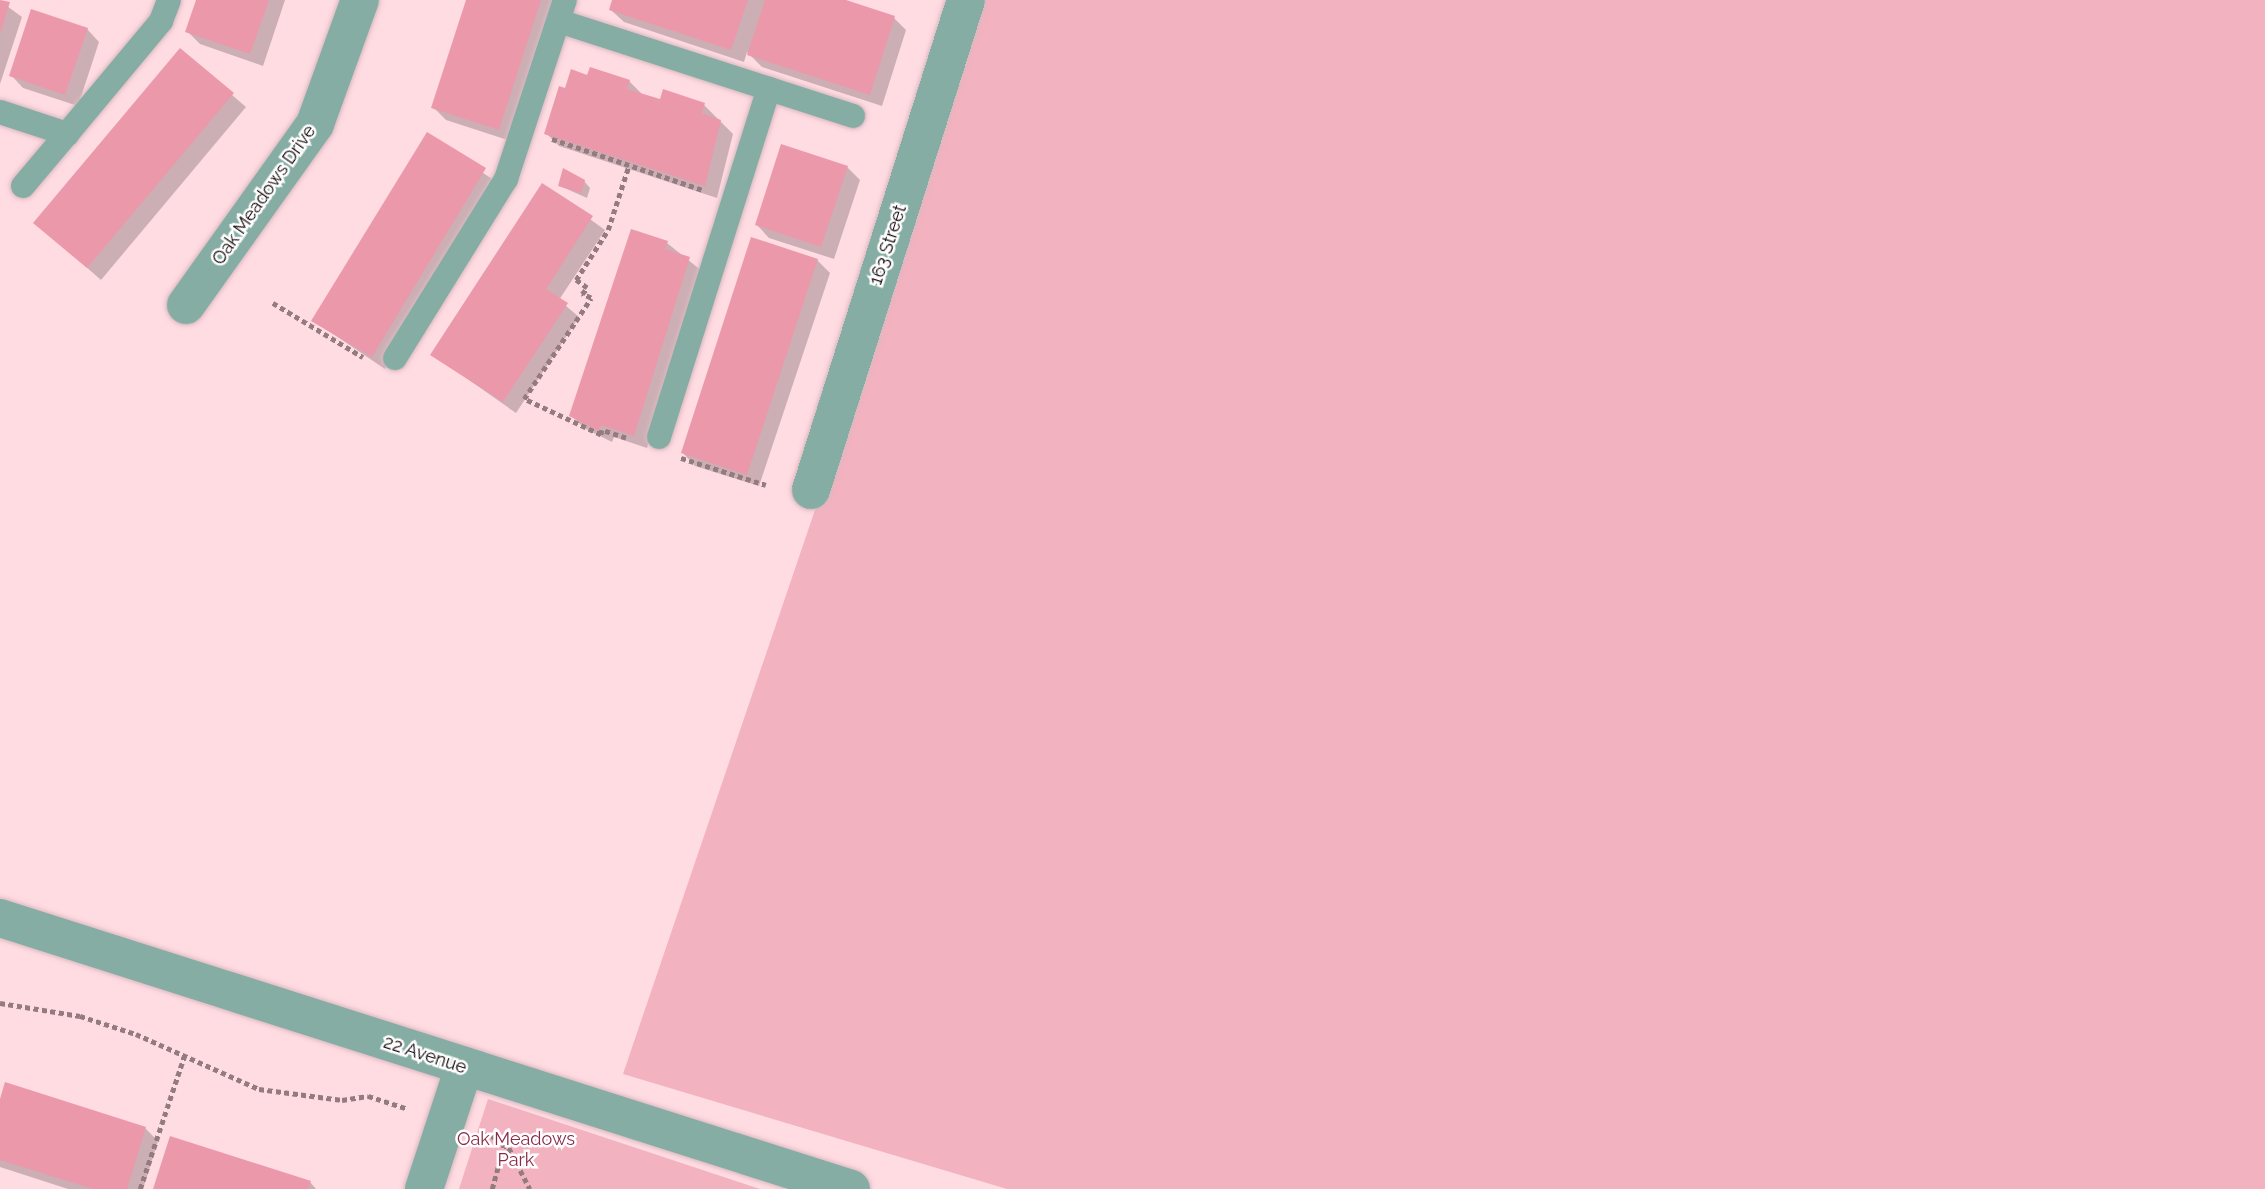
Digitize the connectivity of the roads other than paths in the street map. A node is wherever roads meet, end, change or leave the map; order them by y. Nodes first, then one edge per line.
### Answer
1 (169, 0) edge
2 (360, 0) edge
3 (966, 0) edge
4 (562, 10) edge
5 (769, 89) junction
6 (0, 112) edge
7 (852, 116) dead end
8 (67, 134) junction
9 (23, 186) dead end
10 (186, 305) dead end
11 (395, 358) road end
12 (659, 436) road end
13 (811, 490) dead end
14 (0, 918) edge
15 (464, 1067) junction
16 (424, 1189) edge
17 (851, 1189) edge

1 - 8 lane
2 - 10 street, Oak Meadows Drive
3 - 13 street, 163 Street
4 - 5 lane
4 - 11 lane
5 - 7 lane
5 - 12 lane
6 - 8 lane
8 - 9 lane
14 - 15 street, 22 Avenue
15 - 16 street
15 - 17 street, 22 Avenue

